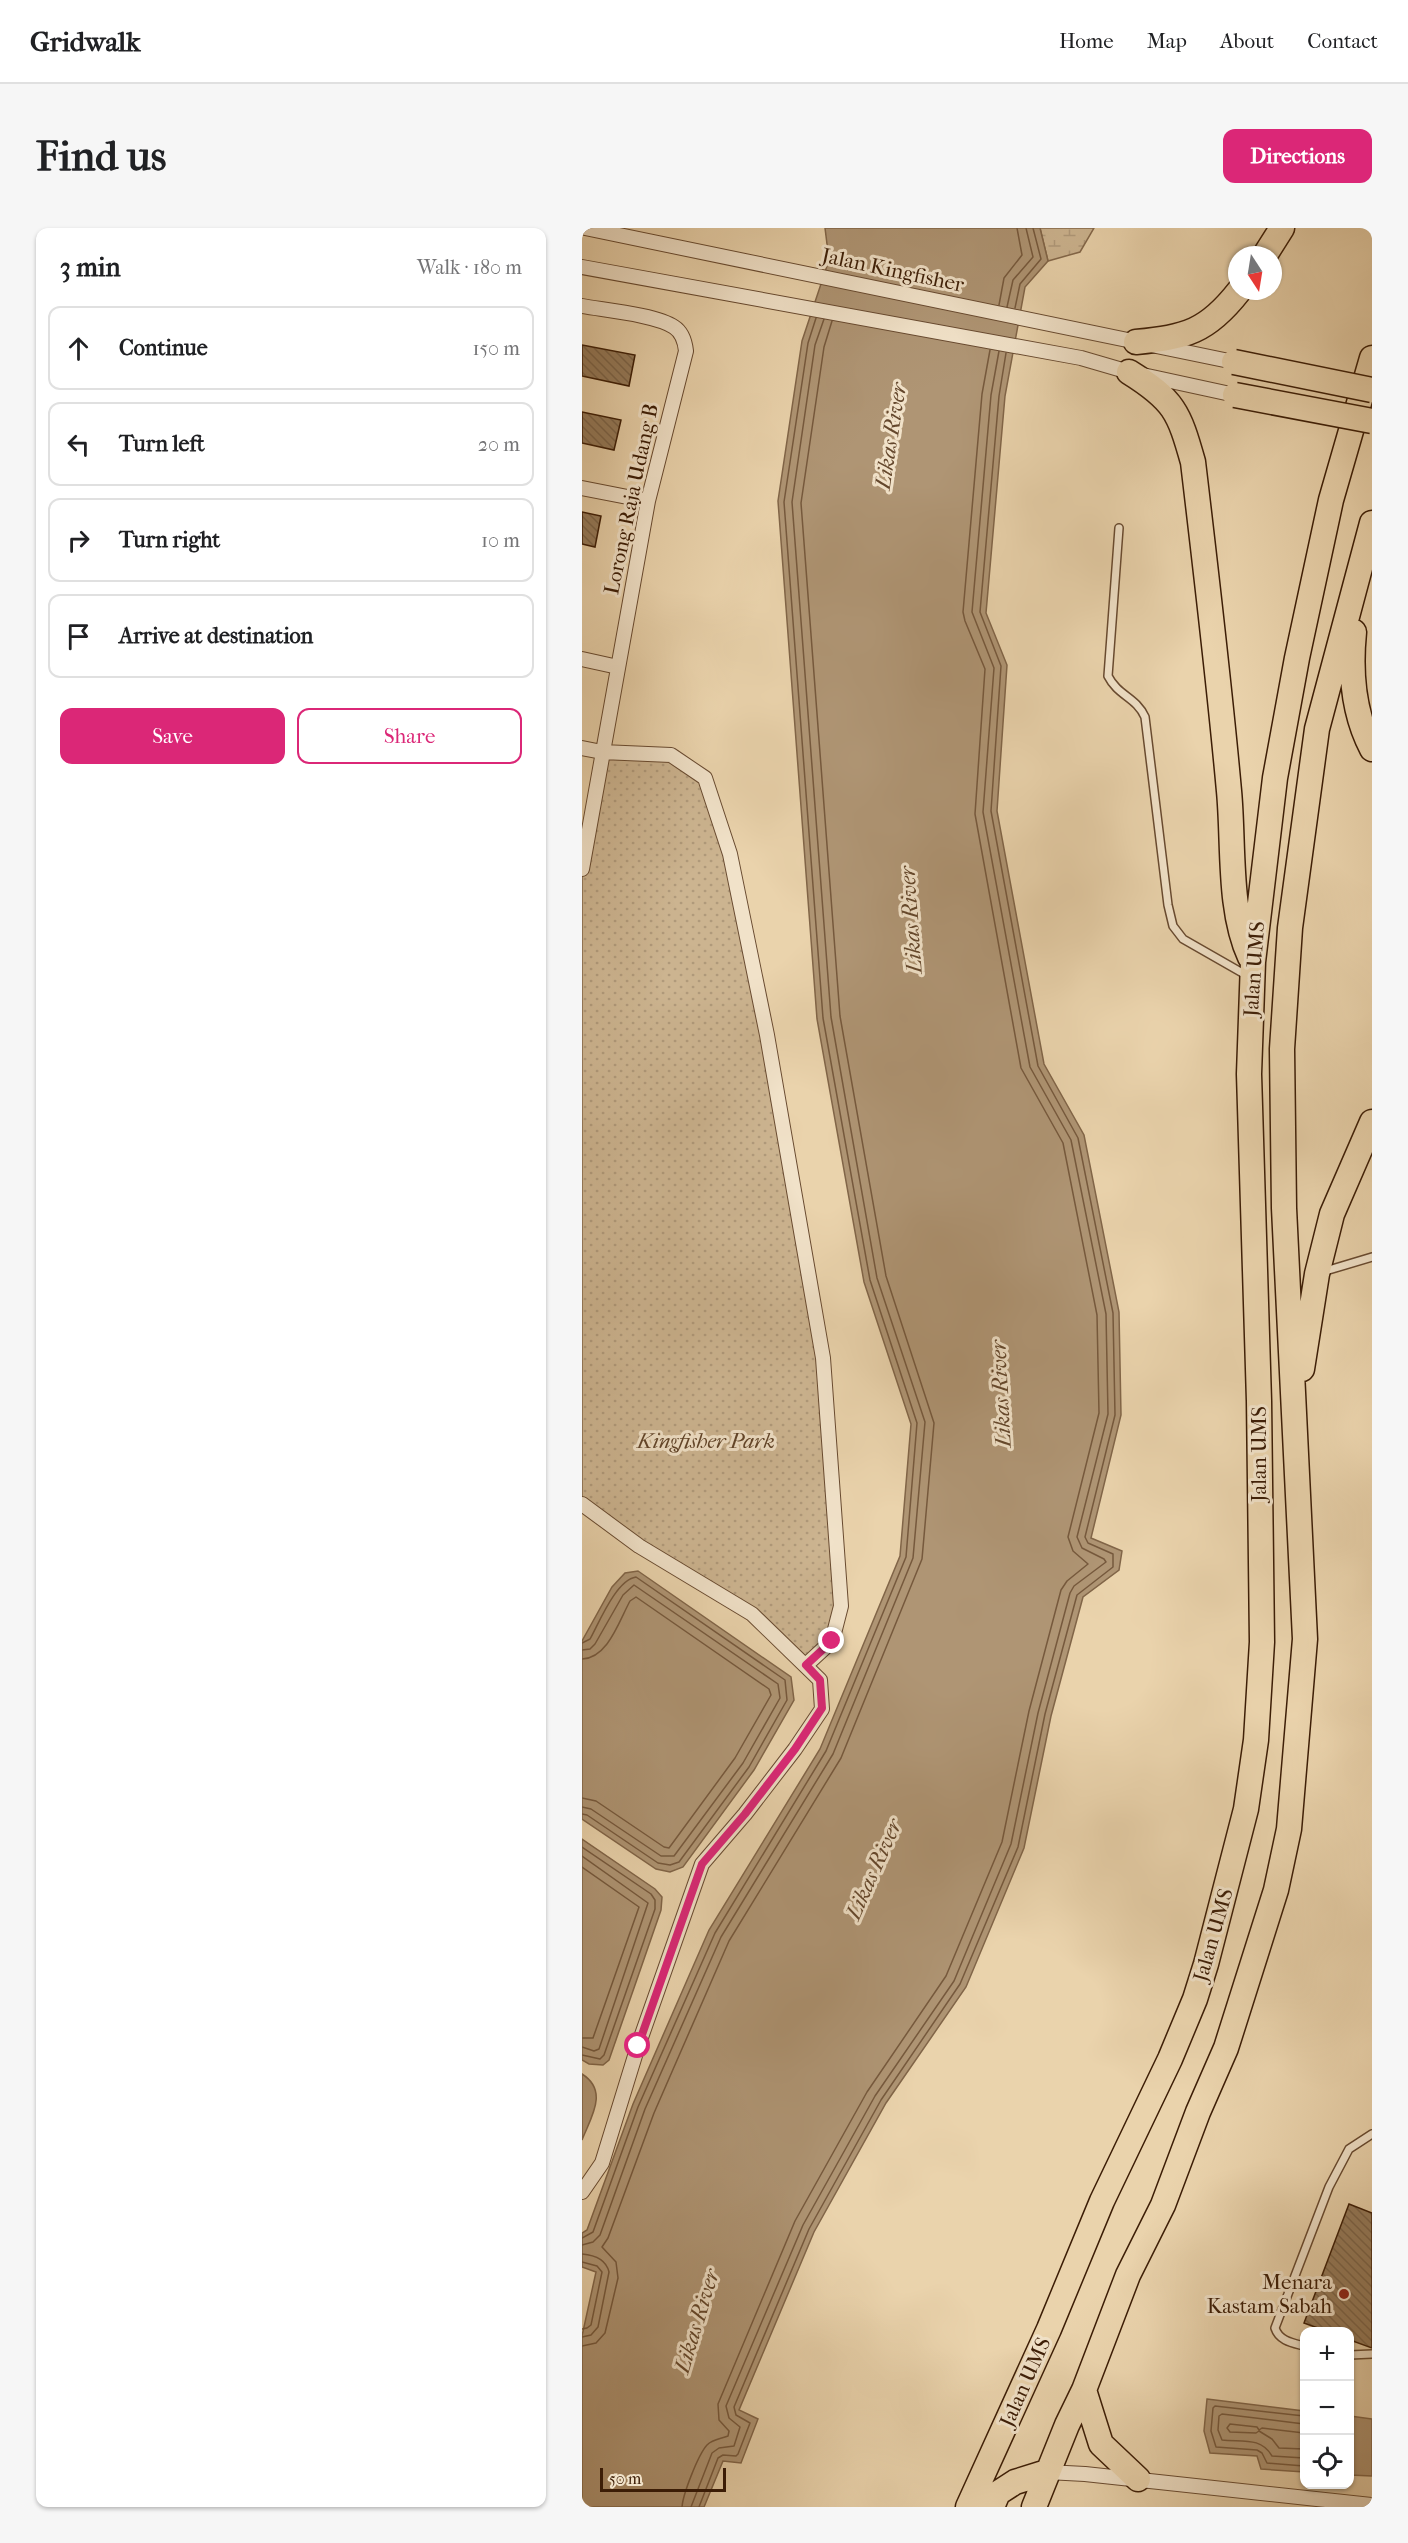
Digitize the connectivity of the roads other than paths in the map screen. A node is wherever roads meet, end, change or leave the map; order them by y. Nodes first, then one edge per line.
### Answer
1 (585, 228) edge
2 (1282, 228) edge
3 (607, 230) edge
4 (1271, 246) edge
5 (582, 267) edge
6 (1232, 300) edge
7 (582, 306) edge
8 (1136, 342) junction
9 (1372, 358) edge
10 (1234, 362) joint
11 (1130, 372) junction
12 (1372, 390) edge
13 (1235, 395) joint
14 (1372, 421) edge
15 (582, 488) edge
16 (648, 501) junction
17 (1372, 523) edge
18 (1119, 528) dead end
19 (1363, 558) junction
20 (582, 659) edge
21 (618, 667) junction
22 (582, 748) edge
23 (1372, 749) edge
24 (602, 752) junction
25 (583, 860) edge
26 (1252, 970) junction
27 (1372, 1122) edge
28 (1372, 1257) edge
29 (1317, 1274) junction
30 (1295, 1418) junction
31 (582, 1504) edge
32 (806, 1665) junction
33 (1372, 2134) edge
34 (582, 2192) edge
35 (1300, 2345) edge
36 (1372, 2354) edge
37 (1354, 2355) edge
38 (1084, 2390) junction
39 (1047, 2472) junction
40 (1138, 2479) junction
41 (1372, 2505) edge
42 (968, 2507) edge
43 (992, 2507) edge
44 (1034, 2507) edge

1 - 3 street, Jalan Kingfisher
2 - 4 highway
3 - 8 street, Jalan Kingfisher
5 - 11 street
6 - 8 highway
7 - 16 street, Lorong Raja Udang B
8 - 10 street, Jalan Kingfisher
9 - 26 highway, Jalan UMS
10 - 12 highway, bridge
11 - 13 street
11 - 26 highway
13 - 14 highway, bridge
15 - 16 street
16 - 21 street, Lorong Raja Udang B
17 - 19 highway, Jalan UMS
18 - 26 lane
19 - 23 highway
19 - 30 highway, Jalan UMS
20 - 21 street
21 - 24 street, Lorong Raja Udang B
22 - 24 street
24 - 25 street, Lorong Raja Udang B
24 - 32 street
26 - 42 highway, Jalan UMS
27 - 29 highway
28 - 29 lane
29 - 30 highway
30 - 38 highway, Jalan UMS
31 - 32 street
32 - 34 street
33 - 35 lane
36 - 37 lane
38 - 39 highway, Jalan UMS
38 - 40 highway
39 - 40 street
39 - 43 highway
39 - 44 highway, Jalan UMS
40 - 41 street

